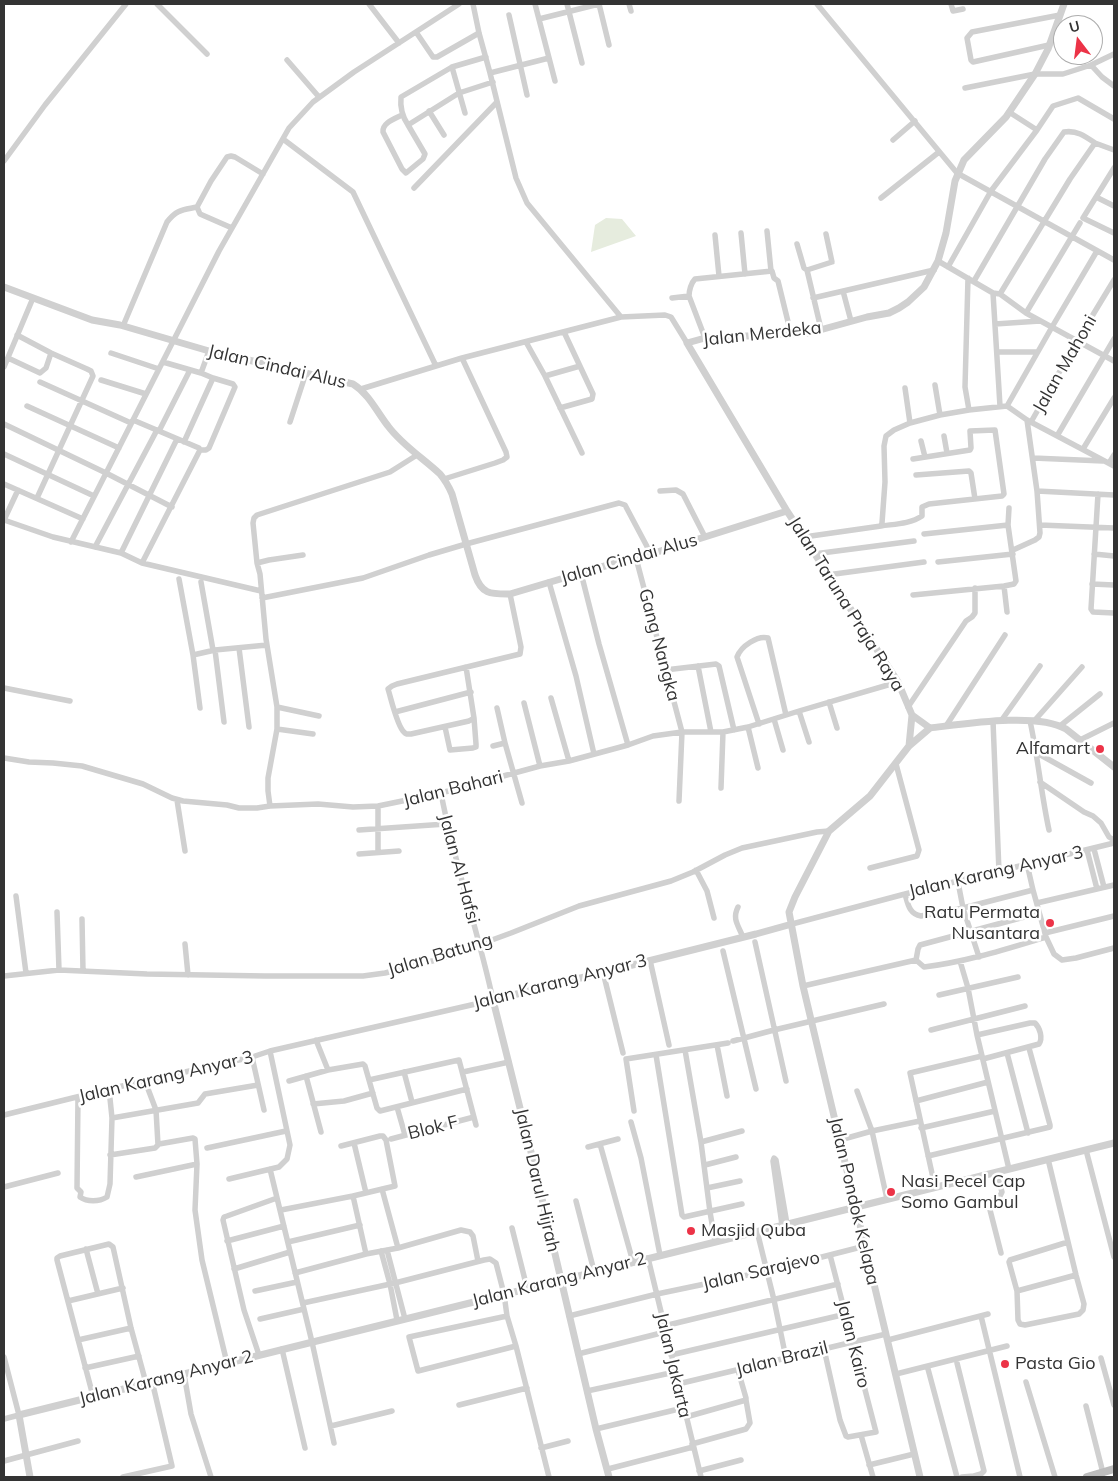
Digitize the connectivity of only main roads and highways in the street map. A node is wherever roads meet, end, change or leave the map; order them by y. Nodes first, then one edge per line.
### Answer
1 (1110, 1472) edge
2 (1087, 1477) edge

1 - 2 main road

